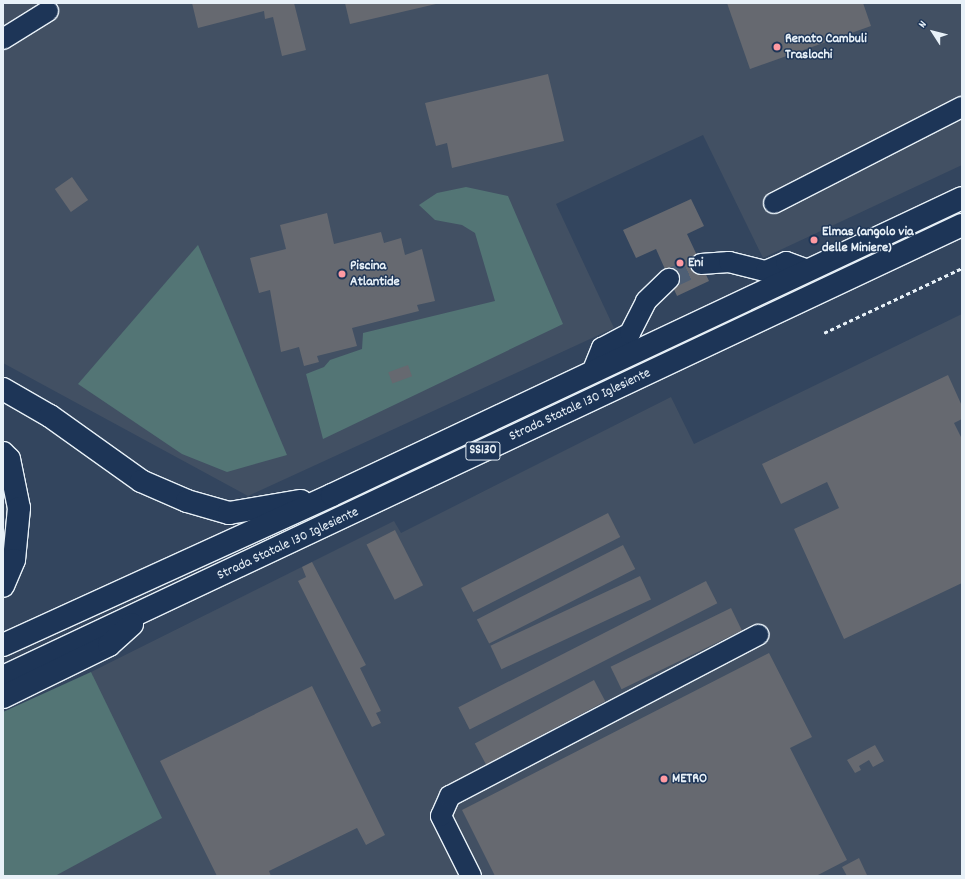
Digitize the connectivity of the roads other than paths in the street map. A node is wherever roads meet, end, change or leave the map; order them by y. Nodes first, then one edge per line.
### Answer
1 (48, 12) dead end
2 (3, 39) edge
3 (962, 107) edge
4 (962, 198) edge
5 (774, 203) dead end
6 (962, 225) edge
7 (701, 264) tunnel mouth
8 (808, 270) junction
9 (669, 279) tunnel mouth
10 (593, 370) junction
11 (3, 389) edge
12 (3, 453) edge
13 (332, 495) junction
14 (3, 586) edge
15 (146, 611) junction
16 (758, 635) dead end
17 (3, 645) edge
18 (3, 677) edge
19 (3, 697) edge
20 (471, 876) edge

1 - 2 street
3 - 5 street
4 - 8 highway, Strada Statale 130 Iglesiente / SS130
6 - 15 highway, Strada Statale 130 Iglesiente / SS130
7 - 8 street
8 - 10 highway, Strada Statale 130 Iglesiente / SS130
9 - 10 street
10 - 13 highway, Strada Statale 130 Iglesiente / SS130
11 - 13 highway
12 - 14 highway
13 - 17 highway, Strada Statale 130 Iglesiente / SS130
15 - 18 highway, Strada Statale 130 Iglesiente / SS130
15 - 19 highway
16 - 20 street

